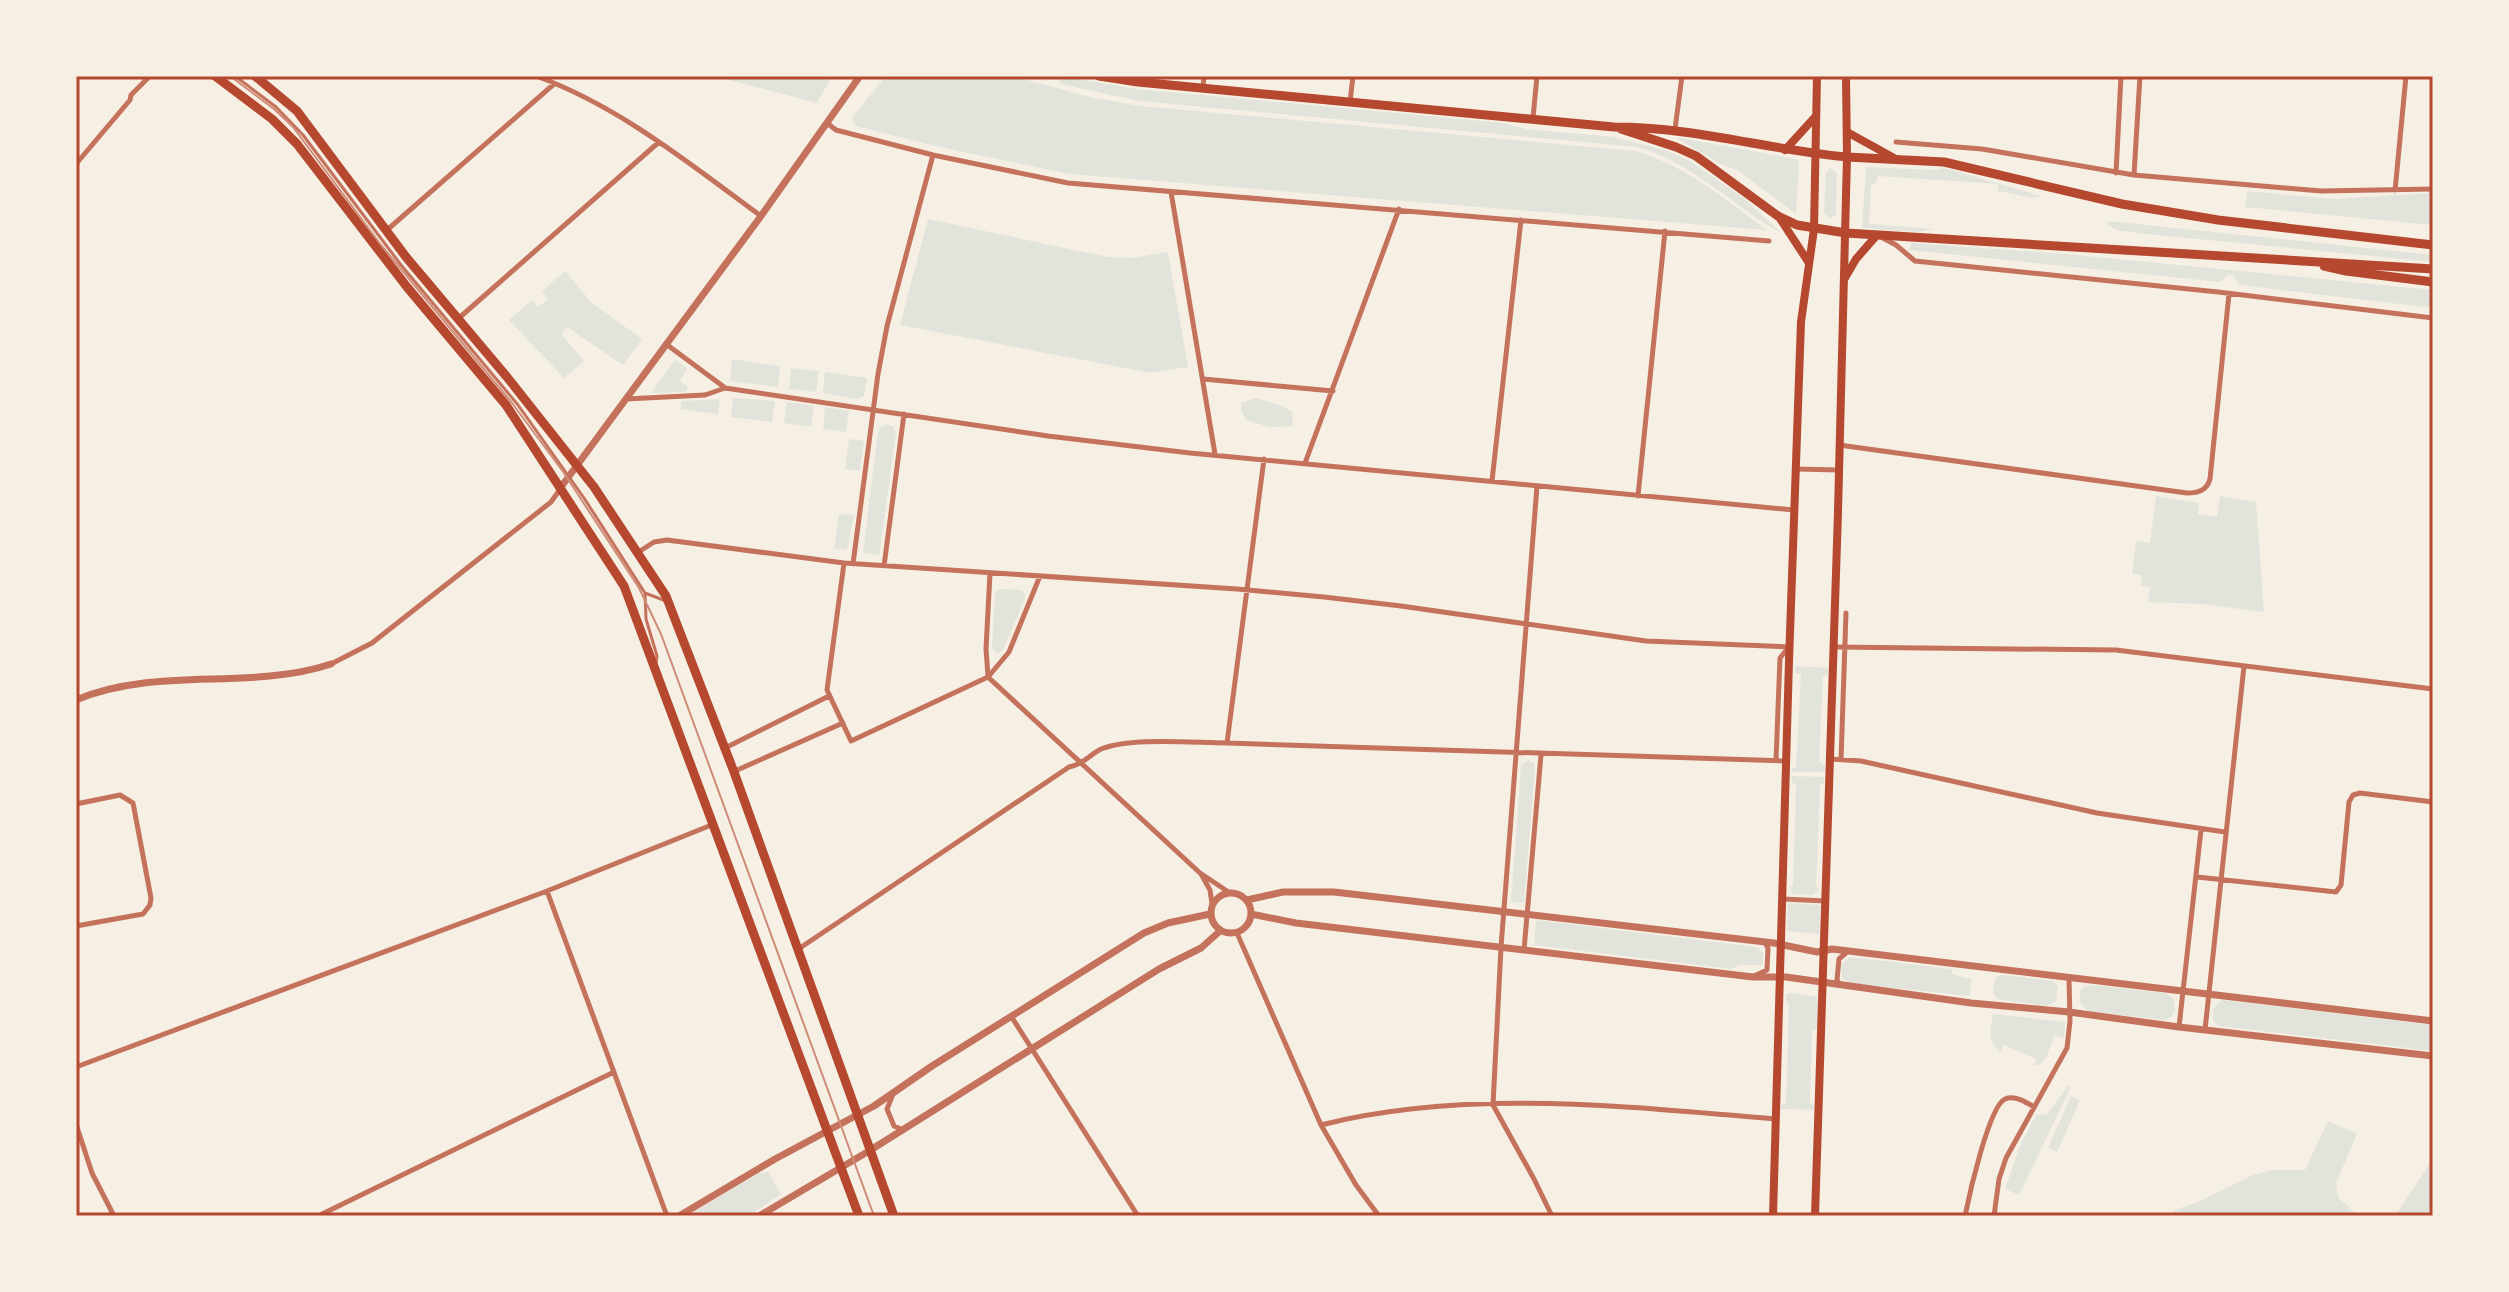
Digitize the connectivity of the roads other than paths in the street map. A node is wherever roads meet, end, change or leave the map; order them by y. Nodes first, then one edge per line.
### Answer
1 (150, 76) edge
2 (215, 76) edge
3 (235, 76) edge
4 (255, 76) edge
5 (536, 76) edge
6 (860, 76) edge
7 (1099, 76) edge
8 (1204, 76) edge
9 (1353, 76) edge
10 (1537, 76) edge
11 (1682, 76) edge
12 (1817, 76) edge
13 (1846, 76) edge
14 (2121, 76) edge
15 (2140, 76) edge
16 (2406, 76) edge
17 (555, 83) junction
18 (1203, 88) junction
19 (1350, 102) junction
20 (1816, 115) junction
21 (1533, 118) junction
22 (826, 123) junction
23 (1614, 127) junction
24 (1675, 129) junction
25 (1847, 132) junction
26 (659, 142) junction
27 (1896, 142) dead end
28 (1785, 150) junction
29 (1817, 154) junction
30 (933, 155) junction
31 (1847, 157) junction
32 (1895, 158) junction
33 (76, 164) edge
34 (2116, 173) junction
35 (2134, 175) junction
36 (2433, 189) edge
37 (2395, 191) junction
38 (1171, 192) junction
39 (1399, 209) junction
40 (761, 216) junction
41 (1778, 216) junction
42 (1521, 220) junction
43 (1814, 229) junction
44 (386, 231) junction
45 (1665, 231) junction
46 (1846, 233) junction
47 (1877, 235) junction
48 (1769, 241) dead end
49 (2433, 245) edge
50 (2297, 260) junction
51 (1809, 263) junction
52 (2433, 269) edge
53 (1843, 282) junction
54 (2433, 282) edge
55 (2229, 294) junction
56 (2433, 318) edge
57 (458, 319) junction
58 (666, 344) junction
59 (1203, 379) junction
60 (725, 388) junction
61 (1333, 391) junction
62 (626, 399) junction
63 (874, 408) junction
64 (904, 414) junction
65 (1839, 445) junction
66 (1215, 454) junction
67 (1264, 459) junction
68 (1305, 463) junction
69 (576, 465) junction
70 (1797, 469) junction
71 (1839, 470) junction
72 (569, 476) junction
73 (1492, 481) junction
74 (1537, 486) junction
75 (561, 487) junction
76 (1638, 496) junction
77 (1795, 510) junction
78 (637, 553) junction
79 (844, 563) junction
80 (853, 564) junction
81 (884, 566) junction
82 (990, 573) junction
83 (1040, 576) junction
84 (1248, 590) junction
85 (645, 593) junction
86 (669, 603) junction
87 (1846, 613) dead end
88 (1525, 625) junction
89 (1789, 647) junction
90 (1834, 647) junction
91 (1845, 647) junction
92 (331, 664) joint
93 (2244, 666) junction
94 (655, 667) junction
95 (988, 677) junction
96 (2433, 689) edge
97 (829, 696) junction
98 (76, 700) edge
99 (843, 723) junction
100 (1227, 743) junction
101 (725, 748) junction
102 (1515, 753) junction
103 (1541, 755) junction
104 (1776, 760) junction
105 (1836, 760) junction
106 (1786, 761) junction
107 (1082, 764) junction
108 (734, 772) junction
109 (2433, 802) edge
110 (76, 804) edge
111 (714, 824) junction
112 (2201, 830) junction
113 (2225, 832) junction
114 (1200, 873) junction
115 (2197, 877) junction
116 (2220, 879) junction
117 (547, 891) junction
118 (1230, 893) junction
119 (1783, 899) junction
120 (1247, 900) junction
121 (1826, 901) junction
122 (1212, 904) junction
123 (1504, 912) junction
124 (1210, 914) junction
125 (1251, 914) junction
126 (1527, 914) junction
127 (76, 926) edge
128 (1220, 931) junction
129 (1237, 933) junction
130 (1764, 942) junction
131 (1781, 945) junction
132 (1501, 947) junction
133 (797, 950) junction
134 (1524, 950) junction
135 (1824, 950) junction
136 (1848, 951) junction
137 (1780, 976) junction
138 (1753, 977) junction
139 (2069, 978) junction
140 (1823, 983) junction
141 (1840, 985) junction
142 (2184, 991) junction
143 (2209, 994) junction
144 (2069, 1012) junction
145 (1011, 1016) junction
146 (2433, 1021) edge
147 (2179, 1027) junction
148 (2205, 1030) junction
149 (1032, 1049) junction
150 (2433, 1056) edge
151 (76, 1067) edge
152 (614, 1072) junction
153 (894, 1093) junction
154 (1493, 1105) junction
155 (2034, 1107) junction
156 (858, 1115) junction
157 (1776, 1119) junction
158 (76, 1124) edge
159 (1321, 1125) junction
160 (829, 1130) junction
161 (903, 1130) junction
162 (869, 1151) junction
163 (843, 1167) junction
164 (114, 1216) edge
165 (318, 1216) edge
166 (667, 1216) edge
167 (679, 1216) edge
168 (759, 1216) edge
169 (859, 1216) edge
170 (894, 1216) edge
171 (1138, 1216) edge
172 (1379, 1216) edge
173 (1552, 1216) edge
174 (1773, 1216) edge
175 (1815, 1216) edge
176 (1965, 1216) edge
177 (1994, 1216) edge

1 - 33 street
2 - 75 main road
3 - 72 lane
4 - 44 main road
5 - 17 street
6 - 22 street
7 - 18 main road
8 - 18 street
9 - 19 street
10 - 21 street
11 - 24 street
12 - 20 main road
13 - 25 main road
14 - 34 street
15 - 35 street
16 - 37 street
17 - 26 street
17 - 44 street
18 - 19 main road
19 - 21 main road
20 - 28 main road
20 - 29 main road
21 - 23 main road
22 - 30 street
22 - 40 street
23 - 24 main road
23 - 41 main road
24 - 28 main road
25 - 31 main road
25 - 32 main road
26 - 40 street
26 - 57 street
27 - 34 street
28 - 29 main road
29 - 31 main road
29 - 43 main road
30 - 38 street
30 - 63 street
31 - 32 main road
31 - 46 main road
32 - 49 main road
34 - 35 street
35 - 37 street
36 - 37 street
38 - 39 street
38 - 59 street
39 - 42 street
39 - 61 street
40 - 58 street
41 - 43 main road
41 - 51 main road
42 - 45 street
42 - 73 street
43 - 46 main road
43 - 51 main road
44 - 57 main road
45 - 48 street
45 - 76 street
46 - 47 main road
46 - 53 main road
47 - 50 main road
47 - 53 main road
47 - 55 street
50 - 52 main road
50 - 54 main road
51 - 70 main road
53 - 65 main road
55 - 56 street
55 - 65 street
57 - 69 main road
58 - 60 street
58 - 62 street
59 - 61 street
59 - 66 street
60 - 62 street
60 - 63 street
61 - 68 street
62 - 69 street
63 - 64 street
63 - 80 street
64 - 66 street
64 - 81 street
65 - 71 main road
66 - 67 street
67 - 68 street
67 - 84 street
68 - 73 street
69 - 72 street
69 - 78 main road
70 - 71 street
70 - 77 main road
71 - 90 main road
72 - 75 street
72 - 85 lane
73 - 74 street
74 - 76 street
74 - 88 street
75 - 92 street
75 - 94 main road
76 - 77 street
77 - 89 main road
78 - 79 street
78 - 86 main road
79 - 80 street
79 - 97 street
80 - 81 street
81 - 82 street
82 - 83 street
82 - 95 street
83 - 84 street
83 - 95 street
84 - 88 street
84 - 100 street
85 - 86 lane
85 - 94 lane
86 - 101 main road
87 - 91 street
88 - 89 street
88 - 102 street
89 - 104 street
89 - 106 main road
90 - 91 street
90 - 105 main road
91 - 93 street
91 - 105 street
92 - 98 street
93 - 96 street
93 - 113 street
94 - 111 main road
95 - 99 street
95 - 107 street
97 - 99 street
97 - 101 street
99 - 108 street
100 - 102 street
100 - 107 street
101 - 108 main road
102 - 103 street
102 - 123 street
103 - 104 street
103 - 126 street
104 - 106 street
105 - 112 street
105 - 121 main road
106 - 119 main road
107 - 114 street
107 - 133 street
108 - 133 main road
109 - 116 street
110 - 127 street
111 - 117 street
111 - 160 main road
112 - 113 street
112 - 115 street
113 - 116 street
114 - 118 street
114 - 122 street
115 - 116 street
115 - 142 street
116 - 143 street
117 - 151 street
117 - 152 street
118 - 120 street
118 - 122 street
119 - 121 street
119 - 131 main road
120 - 123 street
120 - 125 street
121 - 135 main road
122 - 124 street
123 - 126 street
123 - 132 street
124 - 128 street
124 - 145 street
125 - 129 street
125 - 132 street
126 - 130 street
126 - 134 street
128 - 129 street
128 - 149 street
129 - 159 street
130 - 131 street
130 - 138 street
131 - 135 street
131 - 137 main road
132 - 134 street
132 - 154 street
133 - 156 main road
134 - 138 street
135 - 136 street
135 - 140 main road
136 - 139 street
136 - 141 street
137 - 138 street
137 - 140 street
137 - 157 main road
139 - 142 street
139 - 144 street
140 - 141 street
140 - 175 main road
141 - 144 street
142 - 143 street
142 - 147 street
143 - 146 street
143 - 148 street
144 - 147 street
144 - 155 street
145 - 149 street
145 - 153 street
147 - 148 street
148 - 150 street
149 - 161 street
149 - 171 street
152 - 165 street
152 - 166 street
153 - 156 street
153 - 161 street
154 - 157 street
154 - 159 street
154 - 173 street
155 - 176 street
155 - 177 street
156 - 160 street
156 - 162 main road
157 - 174 main road
158 - 164 street
159 - 172 street
160 - 163 main road
160 - 167 street
161 - 162 street
162 - 163 street
162 - 170 main road
163 - 168 street
163 - 169 main road

